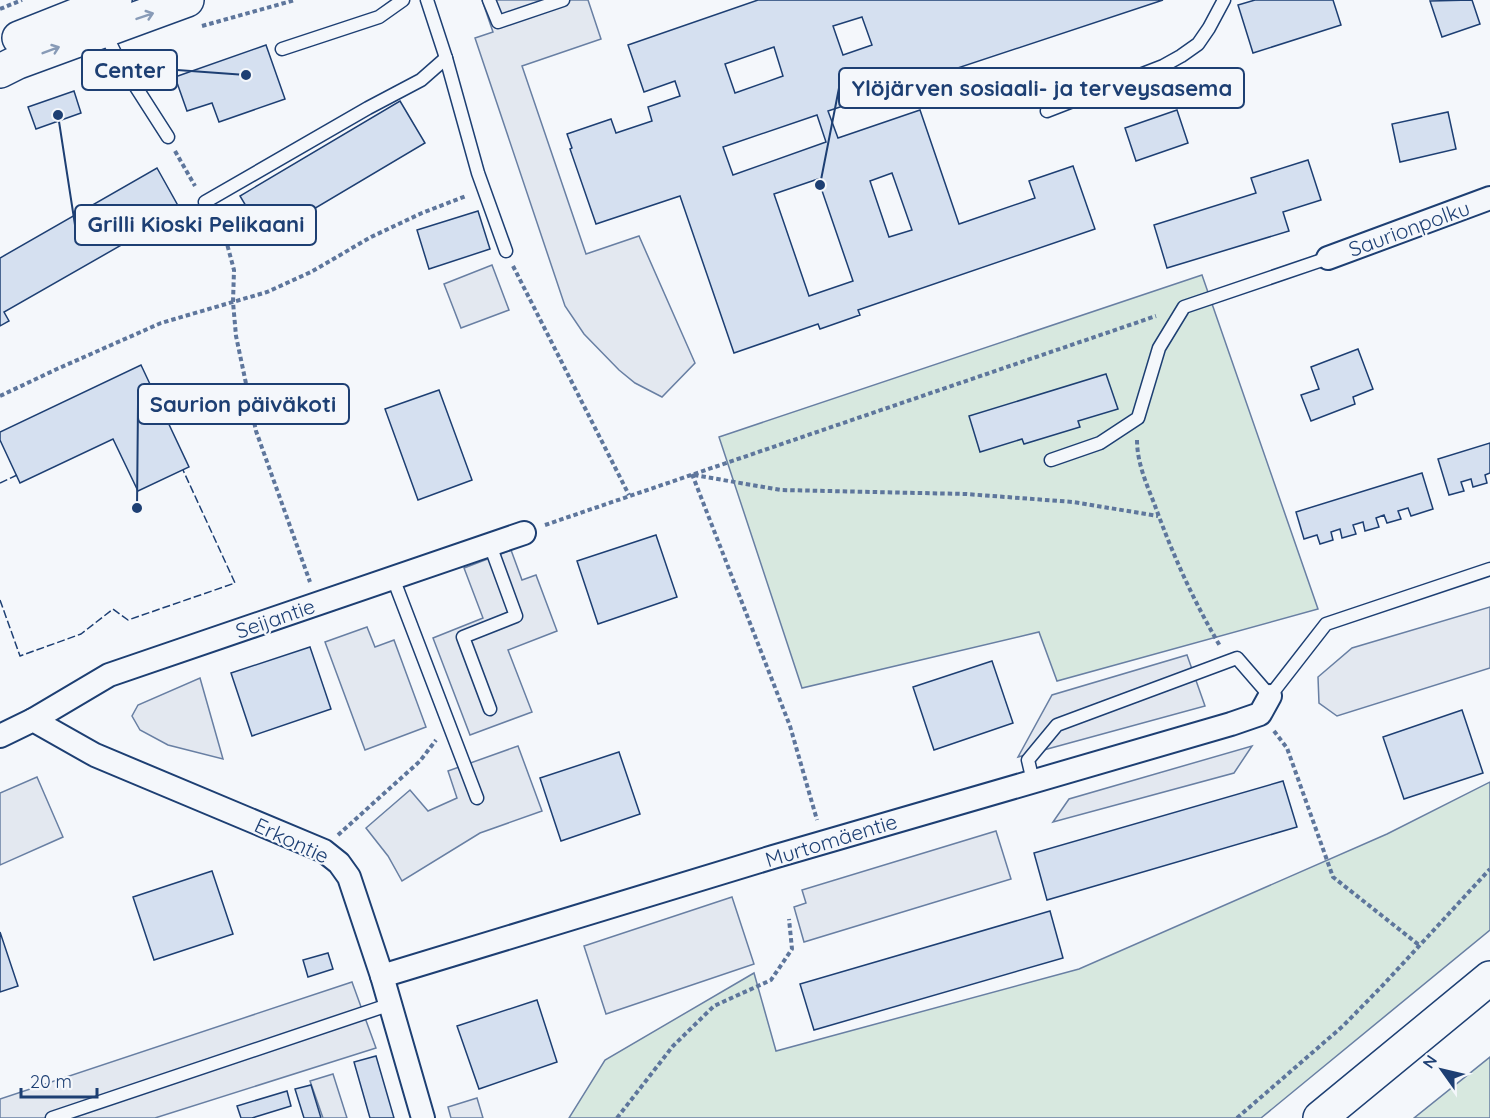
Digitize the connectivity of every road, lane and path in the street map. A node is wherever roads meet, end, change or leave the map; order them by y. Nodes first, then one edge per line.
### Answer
1 (22, 0) edge
2 (187, 0) edge
3 (296, 0) edge
4 (403, 0) edge
5 (427, 0) edge
6 (489, 0) edge
7 (562, 0) edge
8 (1224, 0) edge
9 (0, 9) edge
10 (264, 9) dead end
11 (100, 10) edge
12 (0, 45) edge
13 (282, 49) dead end
14 (446, 58) junction
15 (0, 71) edge
16 (1047, 111) dead end
17 (168, 137) joint
18 (484, 190) junction
19 (1490, 198) edge
20 (205, 202) junction
21 (506, 251) joint
22 (1328, 258) joint
23 (233, 302) junction
24 (1184, 307) junction
25 (0, 396) edge
26 (1138, 418) junction
27 (1051, 460) dead end
28 (692, 474) junction
29 (629, 495) junction
30 (1158, 516) junction
31 (524, 533) joint
32 (490, 544) junction
33 (1490, 569) edge
34 (393, 578) junction
35 (317, 603) junction
36 (1237, 658) junction
37 (1265, 705) junction
38 (490, 709) dead end
39 (33, 720) junction
40 (449, 725) junction
41 (0, 736) edge
42 (1033, 781) junction
43 (477, 798) dead end
44 (824, 842) junction
45 (324, 851) junction
46 (1490, 869) edge
47 (789, 919) dead end
48 (1419, 945) junction
49 (382, 976) junction
50 (1490, 978) edge
51 (391, 1004) junction
52 (52, 1118) edge
53 (423, 1118) edge
54 (617, 1118) edge
55 (1236, 1118) edge
56 (1320, 1118) edge

1 - 9 path
11 -> 2 main road
3 - 10 path
4 - 13 lane
5 - 14 lane
6 - 7 lane
8 - 16 lane
11 - 12 main road
15 -> 11 main road
11 - 17 lane
14 - 18 lane
14 - 20 lane
17 - 20 path
18 - 21 lane
18 - 23 path
19 - 22 street, Saurionpolku
20 - 23 path
21 - 29 path
22 - 24 lane
23 - 25 path
23 - 35 path
24 - 26 lane
24 - 28 path
26 - 27 lane
26 - 30 path
28 - 29 path
28 - 30 path
28 - 44 path
29 - 31 path
30 - 36 path
31 - 32 street, Seijantie
32 - 34 street, Seijantie
32 - 38 lane
33 - 37 lane
34 - 35 street, Seijantie
34 - 40 lane
35 - 39 street, Seijantie
36 - 37 lane
36 - 42 lane
37 - 42 street, Murtomäentie
37 - 48 path
39 - 41 street
39 - 45 street, Erkontie
40 - 43 lane
40 - 45 path
42 - 44 street, Murtomäentie
44 - 49 street, Murtomäentie
45 - 49 street, Erkontie
46 - 48 path
47 - 54 path
48 - 55 path
49 - 51 street, Erkontie
50 - 56 main road
51 - 52 lane
51 - 53 street, Erkontie

